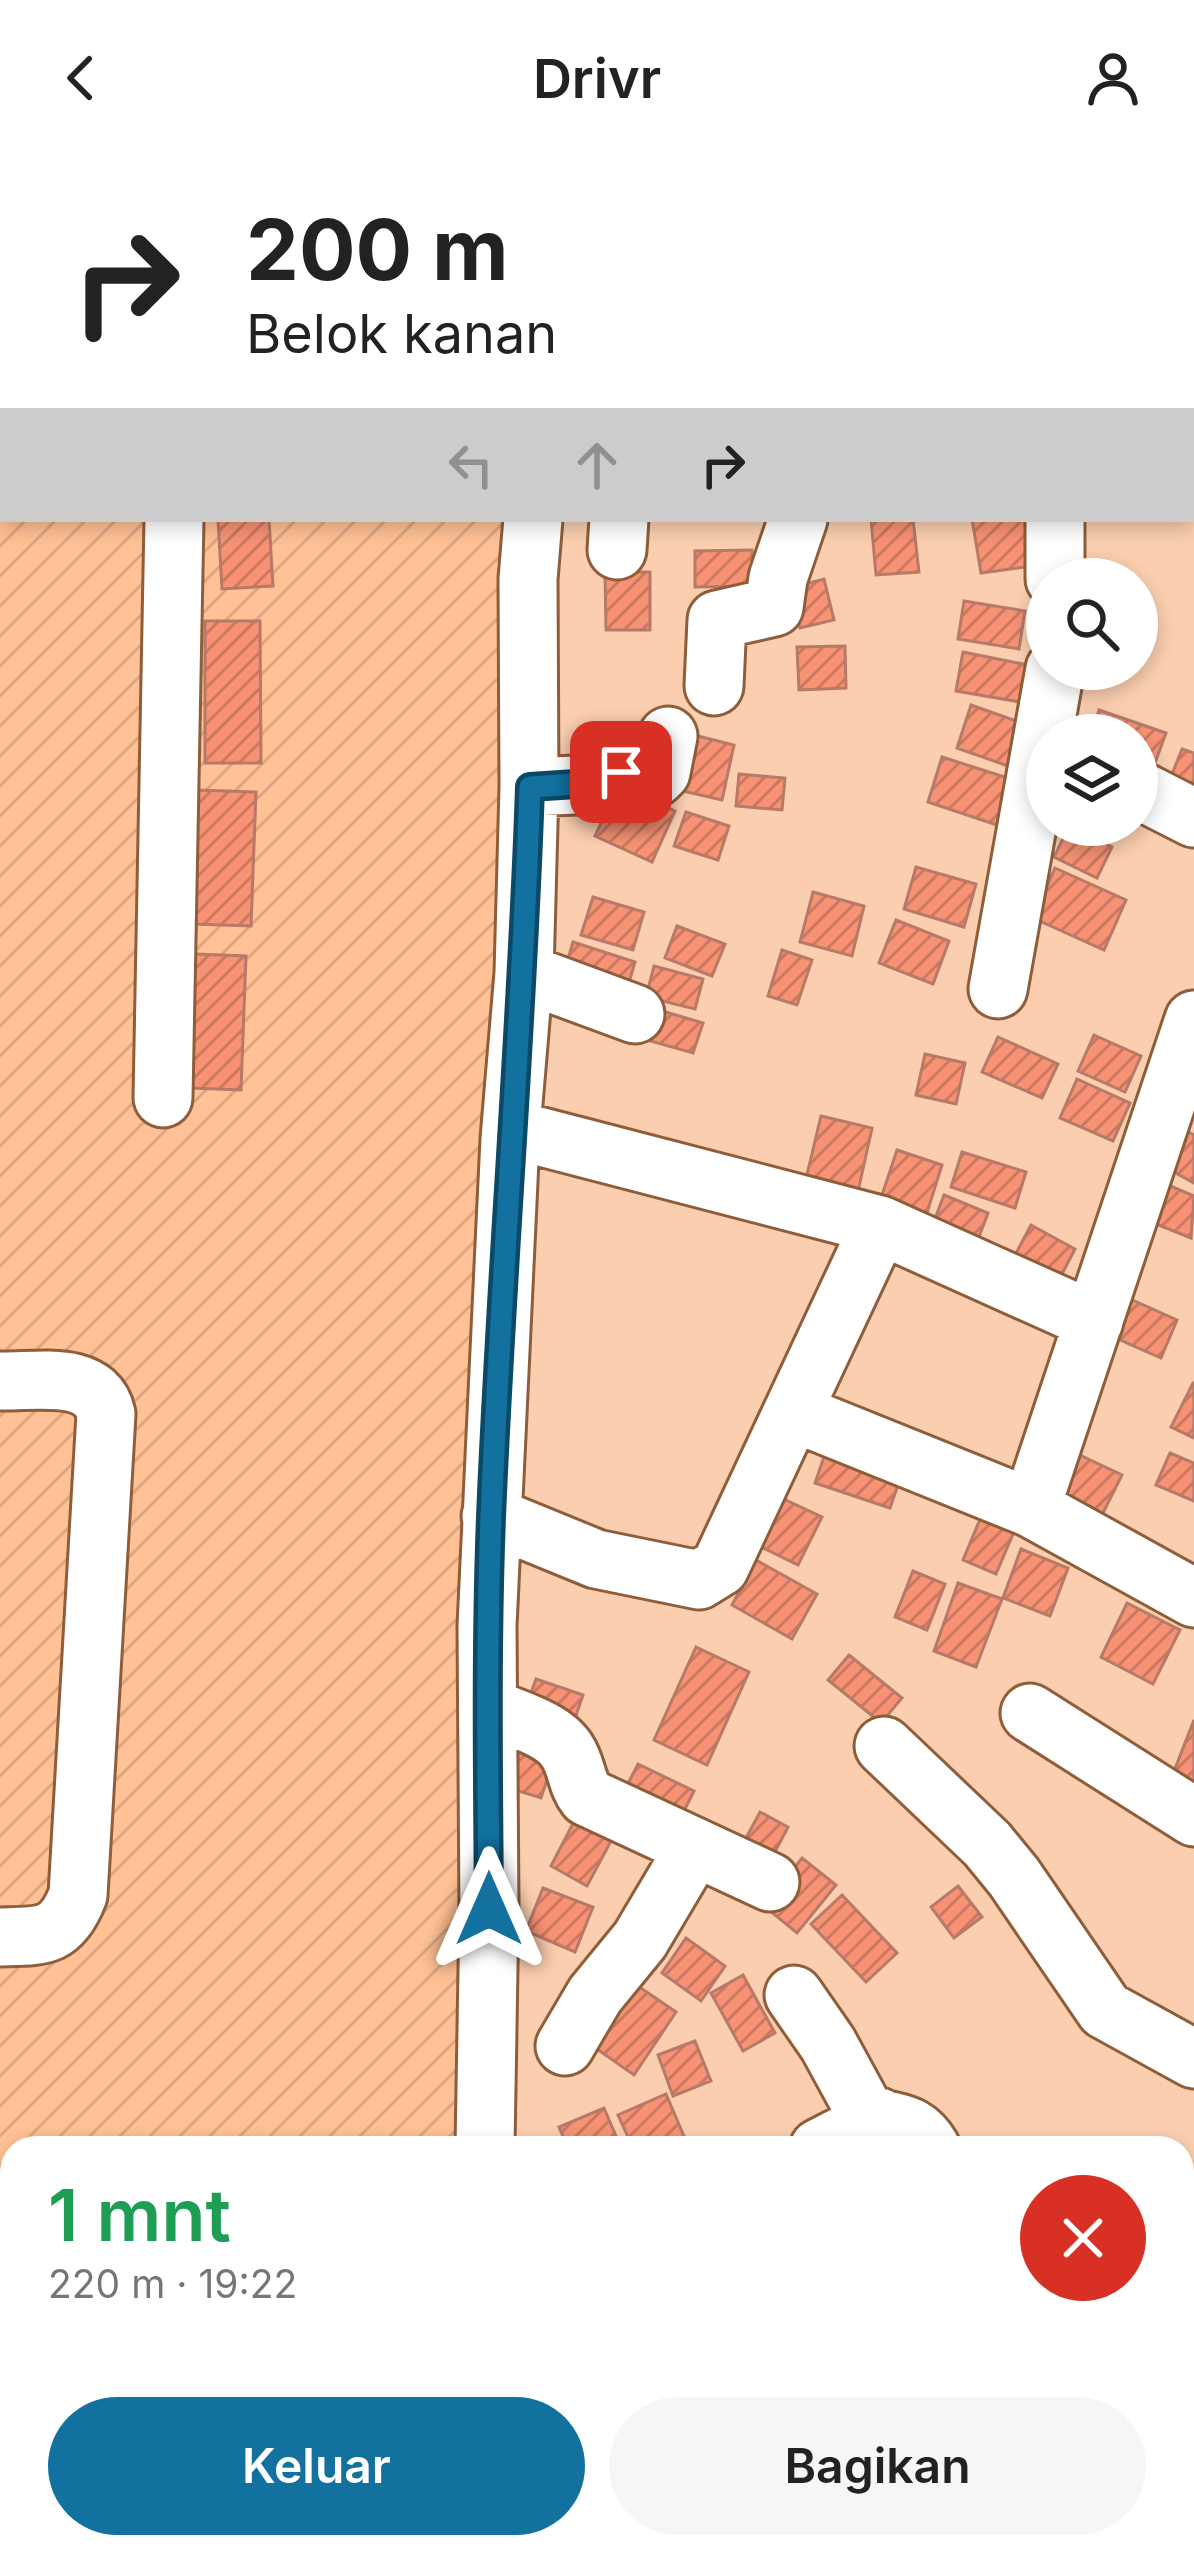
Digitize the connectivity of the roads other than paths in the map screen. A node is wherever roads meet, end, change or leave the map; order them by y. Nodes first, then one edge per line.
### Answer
1 (174, 522) edge
2 (532, 522) edge
3 (797, 522) edge
4 (1055, 522) edge
5 (1055, 558) edge
6 (714, 686) dead end
7 (1051, 690) edge
8 (668, 736) dead end
9 (530, 787) junction
10 (1158, 800) edge
11 (1194, 818) edge
12 (524, 973) junction
13 (998, 989) dead end
14 (635, 1014) dead end
15 (1194, 1020) edge
16 (163, 1098) dead end
17 (512, 1129) junction
18 (880, 1225) junction
19 (1094, 1322) junction
20 (0, 1381) edge
21 (795, 1413) junction
22 (1031, 1508) junction
23 (491, 1516) junction
24 (1193, 1595) edge
25 (488, 1707) junction
26 (1030, 1713) dead end
27 (884, 1746) dead end
28 (1194, 1817) edge
29 (694, 1849) junction
30 (770, 1882) dead end
31 (0, 1937) edge
32 (794, 1995) dead end
33 (565, 2046) dead end
34 (1194, 2060) edge
35 (879, 2117) junction
36 (485, 2136) edge
37 (842, 2136) edge
38 (921, 2136) edge

1 - 16 street
2 - 9 street
3 - 6 street
4 - 5 street
7 - 13 street
8 - 9 street
9 - 12 street
10 - 11 street
12 - 14 street
12 - 17 street
15 - 19 street
17 - 18 street
17 - 23 street
18 - 19 street
18 - 21 street
19 - 22 street
20 - 31 street
21 - 22 street
21 - 23 street
22 - 24 street
23 - 25 street
25 - 29 street
25 - 36 street
26 - 28 street
27 - 34 street
29 - 30 street
29 - 33 street
32 - 35 street
35 - 37 street
35 - 38 street

